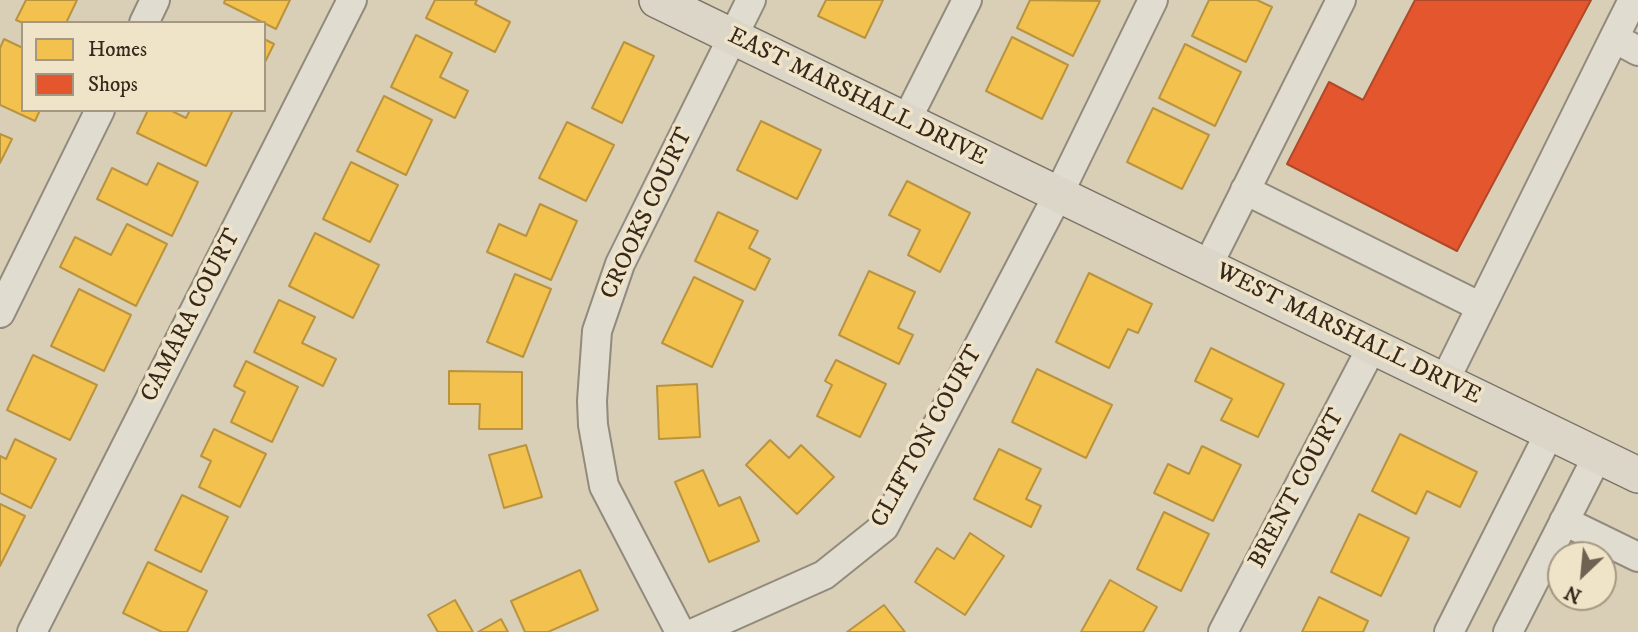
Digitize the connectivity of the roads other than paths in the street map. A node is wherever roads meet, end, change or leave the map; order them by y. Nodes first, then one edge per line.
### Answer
1 (155, 0) edge
2 (352, 0) edge
3 (657, 0) edge
4 (751, 0) edge
5 (967, 0) edge
6 (1153, 0) edge
7 (1340, 0) edge
8 (1633, 0) edge
9 (145, 21) edge
10 (733, 37) junction
11 (1626, 45) edge
12 (99, 112) edge
13 (906, 121) junction
14 (1245, 190) junction
15 (1058, 195) junction
16 (1207, 267) junction
17 (1481, 307) junction
18 (0, 313) edge
19 (1373, 347) junction
20 (1444, 382) junction
21 (1550, 432) junction
22 (1598, 455) junction
23 (1638, 475) edge
24 (1564, 521) junction
25 (1638, 557) edge
26 (32, 632) edge
27 (680, 632) edge
28 (696, 632) edge
29 (1223, 632) edge
30 (1449, 632) edge
31 (1508, 632) edge

1 - 9 street
2 - 26 street, CAMARA COURT
3 - 10 main road, EAST MARSHALL DRIVE
4 - 10 street, CROOKS COURT
5 - 13 street
6 - 15 street, CLIFTON COURT
7 - 14 street
8 - 11 street
10 - 13 main road, EAST MARSHALL DRIVE
10 - 27 street, CROOKS COURT
11 - 17 street
12 - 18 street
13 - 15 main road, EAST MARSHALL DRIVE
14 - 16 street
14 - 17 street
15 - 16 main road, WEST MARSHALL DRIVE
15 - 28 street, CLIFTON COURT
16 - 19 main road, WEST MARSHALL DRIVE
17 - 20 street
19 - 20 main road, WEST MARSHALL DRIVE
19 - 29 street, BRENT COURT
20 - 21 main road, WEST MARSHALL DRIVE
21 - 22 main road, WEST MARSHALL DRIVE
21 - 30 street
22 - 23 main road, WEST MARSHALL DRIVE
22 - 24 street
24 - 25 street
24 - 31 street

